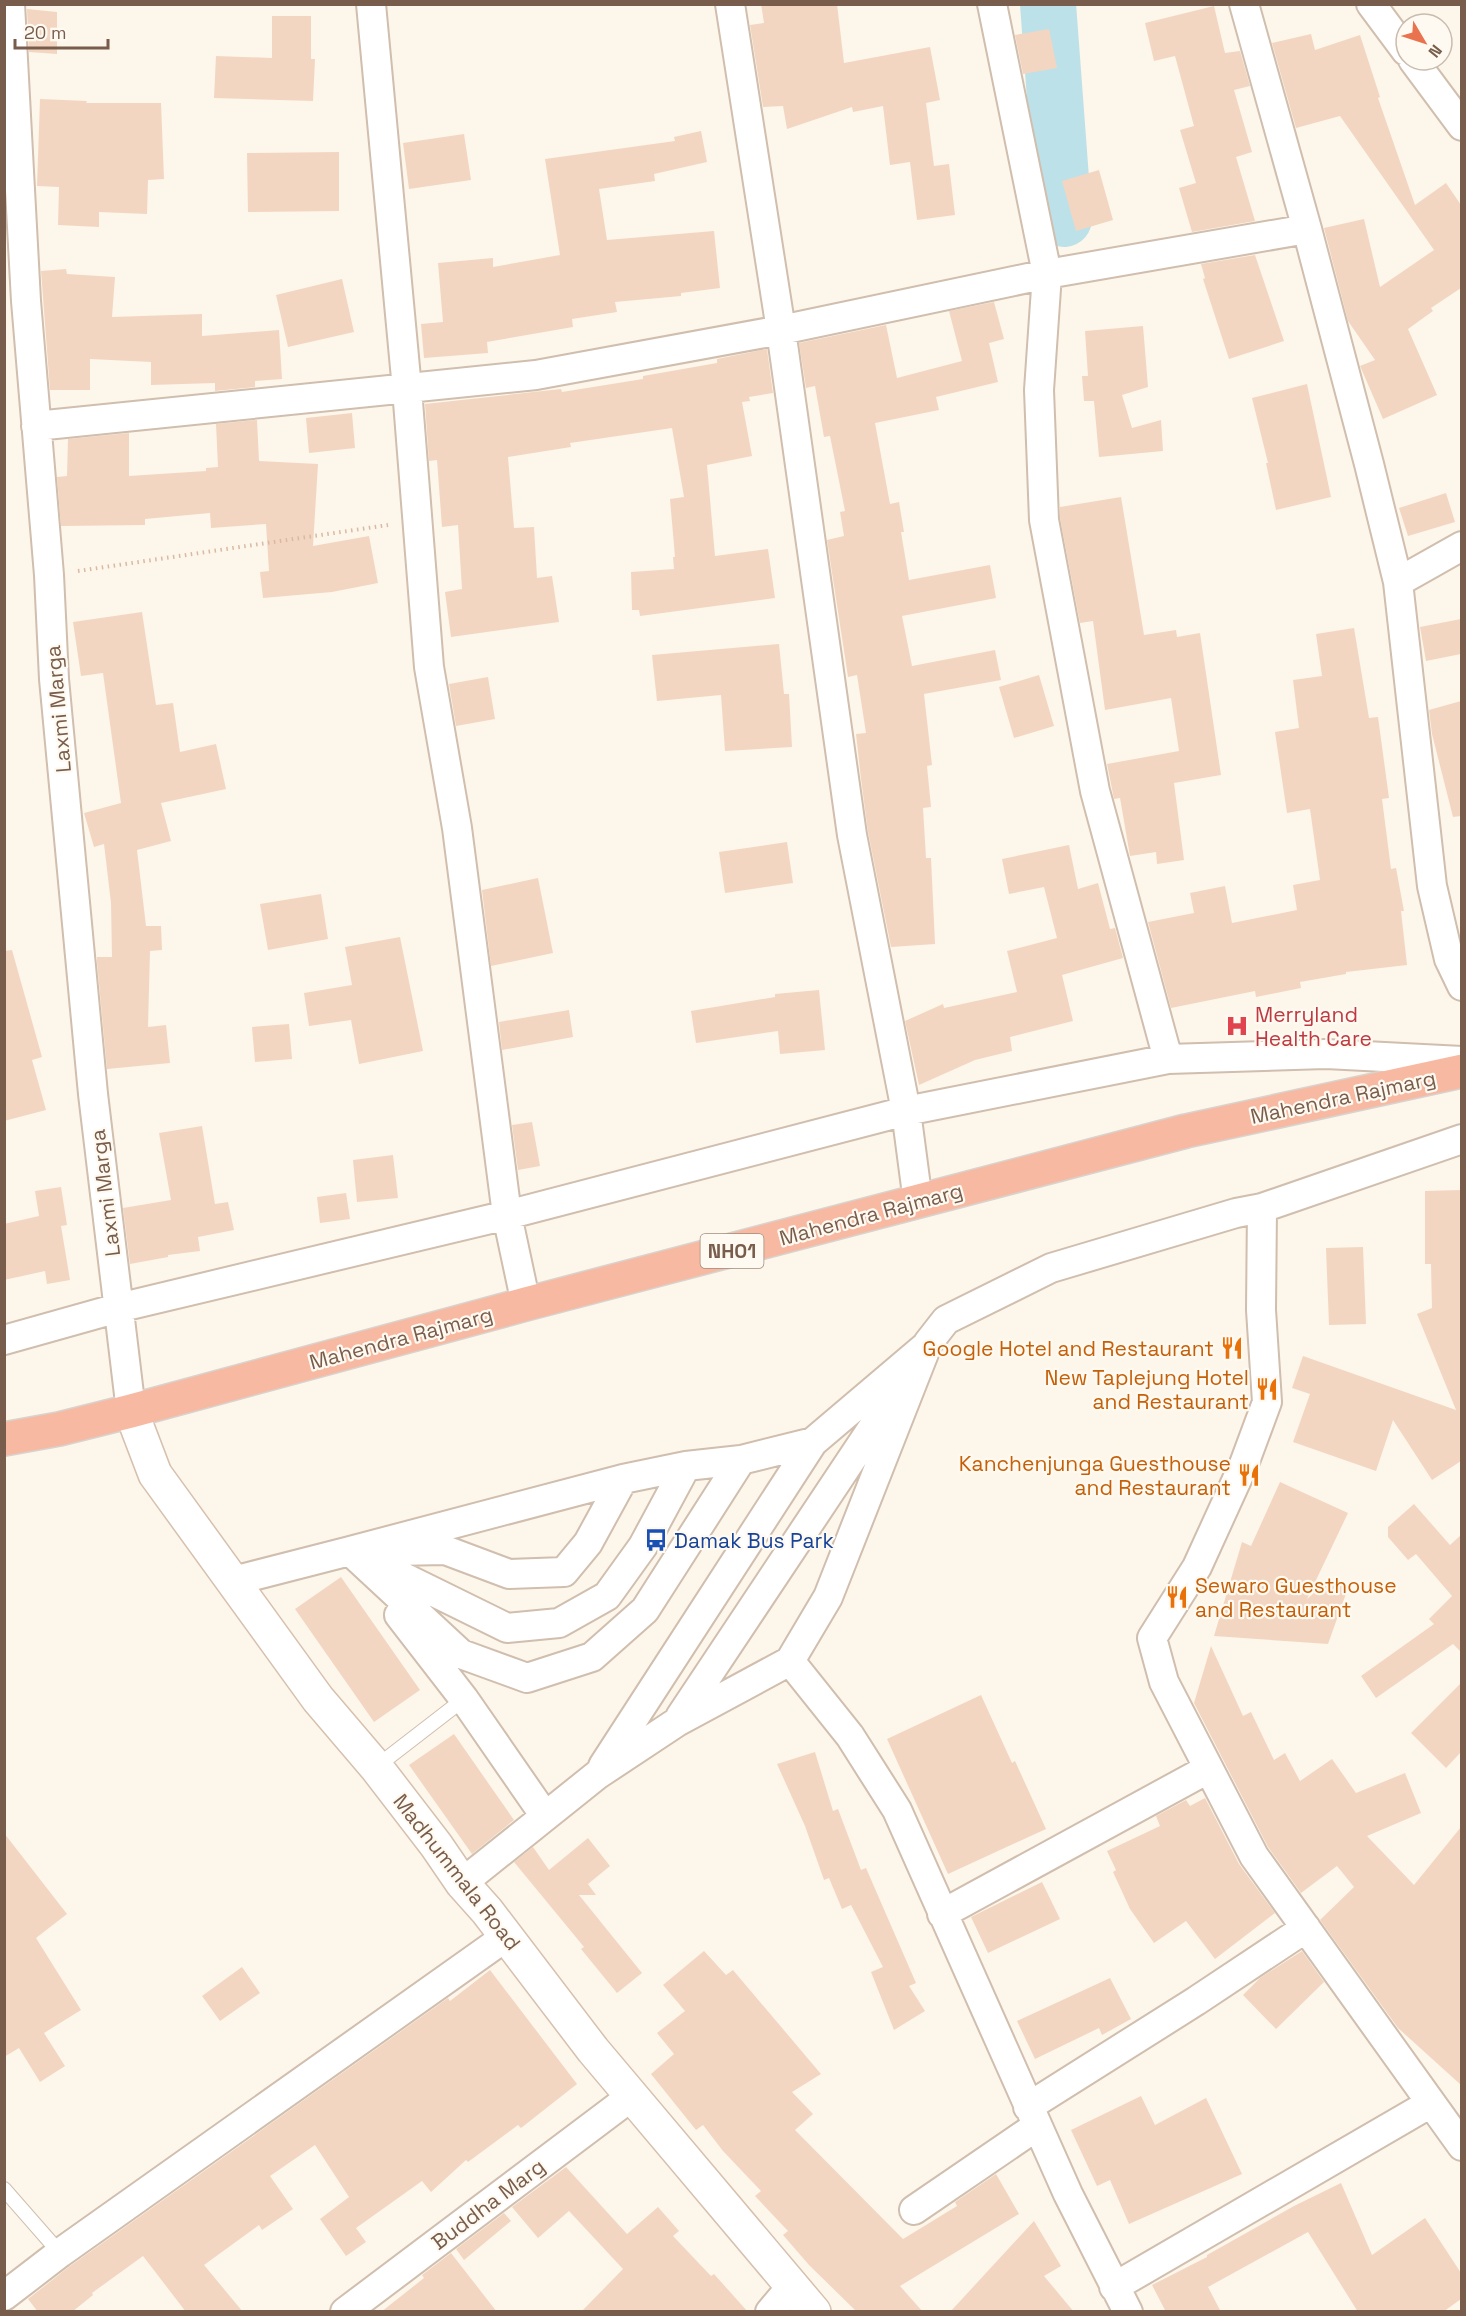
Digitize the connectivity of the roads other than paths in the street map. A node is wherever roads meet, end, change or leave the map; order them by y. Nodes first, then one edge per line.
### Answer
1 (10, 4) edge
2 (371, 4) edge
3 (730, 4) edge
4 (992, 4) edge
5 (1244, 4) edge
6 (1371, 4) edge
7 (1394, 35) edge
8 (1422, 72) edge
9 (1461, 126) edge
10 (1307, 229) junction
11 (1047, 274) junction
12 (15, 303) edge
13 (781, 330) junction
14 (407, 389) junction
15 (36, 426) junction
16 (1461, 546) edge
17 (1398, 582) junction
18 (1461, 986) edge
19 (1168, 1059) junction
20 (1461, 1061) edge
21 (1461, 1071) edge
22 (906, 1111) junction
23 (1461, 1139) edge
24 (918, 1202) junction
25 (1262, 1208) junction
26 (507, 1215) junction
27 (526, 1304) junction
28 (118, 1308) junction
29 (4, 1340) edge
30 (928, 1343) junction
31 (131, 1411) junction
32 (4, 1438) edge
33 (813, 1442) junction
34 (741, 1460) junction
35 (686, 1466) junction
36 (623, 1479) junction
37 (350, 1551) junction
38 (233, 1581) junction
39 (790, 1661) junction
40 (464, 1700) junction
41 (677, 1722) junction
42 (376, 1767) junction
43 (1208, 1769) junction
44 (597, 1775) junction
45 (545, 1816) junction
46 (462, 1883) junction
47 (942, 1914) junction
48 (1306, 1928) junction
49 (507, 1936) junction
50 (632, 2096) junction
51 (1431, 2103) junction
52 (1033, 2116) junction
53 (1461, 2146) edge
54 (4, 2189) edge
55 (914, 2210) dead end
56 (60, 2253) junction
57 (792, 2286) junction
58 (1114, 2287) junction
59 (4, 2296) edge
60 (345, 2312) edge
61 (770, 2312) edge
62 (814, 2312) edge
63 (1128, 2312) edge

1 - 12 street, Laxmi Marga
2 - 14 street
3 - 13 street
4 - 11 street
5 - 10 street
6 - 7 street
8 - 9 street
10 - 11 street
10 - 17 street
11 - 13 street
11 - 19 street
12 - 15 street, Laxmi Marga
13 - 14 street
13 - 22 street
14 - 15 street
14 - 26 street
15 - 28 street, Laxmi Marga
16 - 17 street
17 - 18 street
19 - 20 street
19 - 22 street
21 - 24 highway, Mahendra Rajmarg / NH01
22 - 24 street
22 - 26 street
23 - 25 street
24 - 27 highway, Mahendra Rajmarg / NH01
25 - 30 street
25 - 43 street
26 - 27 street
26 - 28 street
27 - 31 highway, Mahendra Rajmarg / NH01
28 - 29 street
28 - 31 street, Laxmi Marga
30 - 33 street
30 - 39 street
30 - 41 street
31 - 32 highway, Mahendra Rajmarg / NH01
31 - 38 street, Madhummala Road
33 - 34 street
33 - 44 street
34 - 35 street
34 - 37 street
35 - 36 street
35 - 37 street
36 - 37 street
36 - 37 street
37 - 38 street
37 - 40 street
38 - 42 street, Madhummala Road
39 - 41 street
39 - 47 street
40 - 42 lane
40 - 45 street
41 - 44 street
42 - 46 street, Madhummala Road
43 - 47 street
43 - 48 street
44 - 45 street
45 - 46 street
46 - 49 street, Madhummala Road
47 - 52 street
48 - 51 street
48 - 52 street
49 - 50 street, Madhummala Road
49 - 56 street
50 - 57 street, Madhummala Road
50 - 60 street, Buddha Marg
51 - 53 street
51 - 58 street
52 - 55 street
52 - 58 street
54 - 56 lane
56 - 59 street
57 - 61 street
57 - 62 street, Madhummala Road
58 - 63 street

